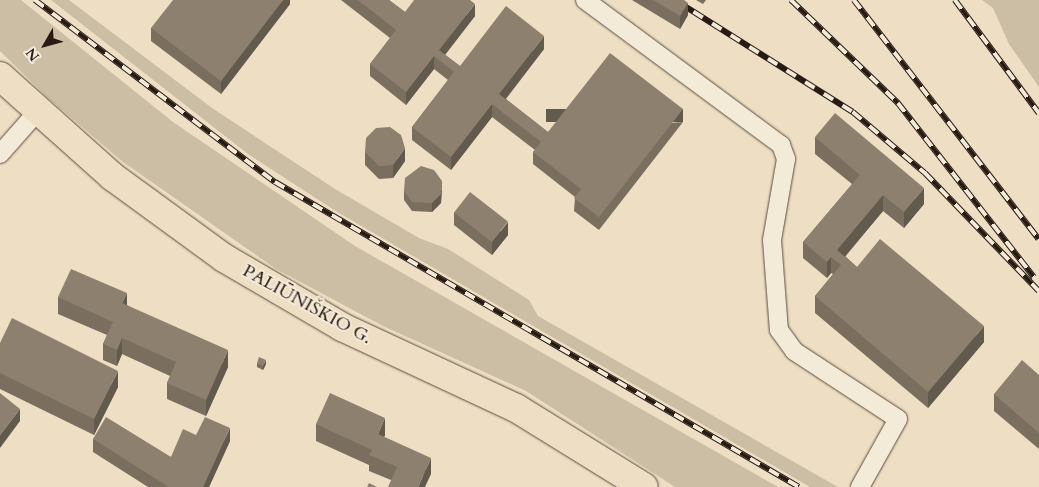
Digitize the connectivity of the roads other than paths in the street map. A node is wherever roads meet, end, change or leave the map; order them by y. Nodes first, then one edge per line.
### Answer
1 (585, 0) edge
2 (0, 76) edge
3 (37, 112) junction
4 (0, 154) edge
5 (644, 487) edge
6 (860, 487) edge

1 - 6 street
2 - 3 main road, PALIŪNIŠKIO G.
3 - 4 street
3 - 5 main road, PALIŪNIŠKIO G.

